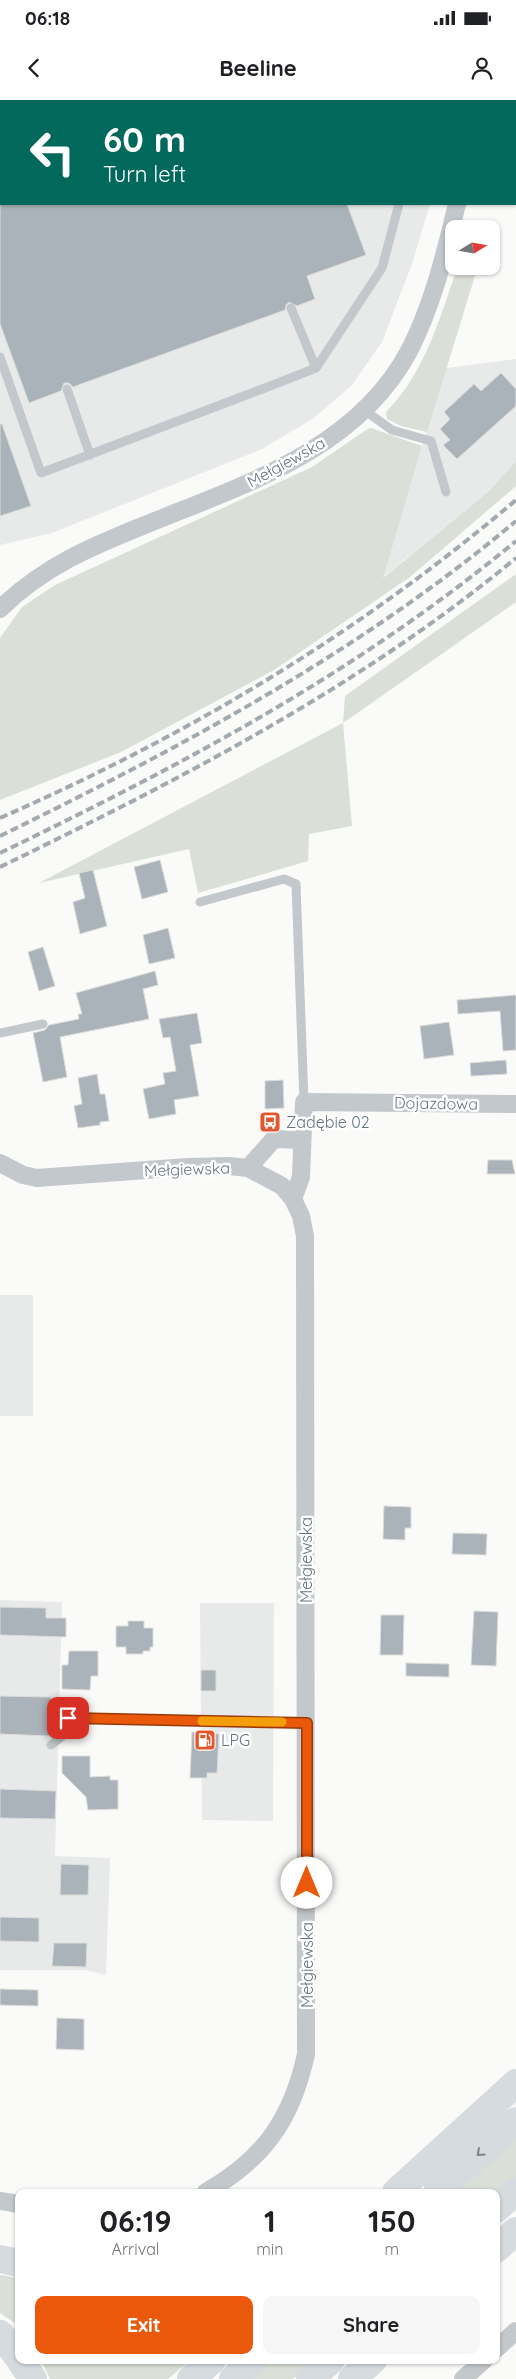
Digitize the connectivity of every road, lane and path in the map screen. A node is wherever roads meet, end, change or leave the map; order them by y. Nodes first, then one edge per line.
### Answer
1 (399, 205) edge
2 (457, 205) edge
3 (291, 308) dead end
4 (0, 358) edge
5 (316, 368) junction
6 (67, 389) dead end
7 (364, 410) junction
8 (90, 455) junction
9 (446, 492) dead end
10 (0, 609) edge
11 (200, 902) dead end
12 (43, 1024) dead end
13 (0, 1033) edge
14 (304, 1102) junction
15 (516, 1104) edge
16 (302, 1140) junction
17 (0, 1163) edge
18 (248, 1168) junction
19 (293, 1199) junction
20 (68, 1718) dead end
21 (86, 1718) junction
22 (307, 1723) junction
23 (51, 1745) dead end
24 (516, 2083) edge
25 (516, 2120) edge
26 (443, 2149) junction
27 (212, 2189) edge
28 (389, 2189) edge
29 (399, 2189) edge
30 (440, 2189) edge
31 (516, 2191) edge
32 (0, 2201) edge
33 (15, 2203) edge
34 (500, 2205) edge
35 (516, 2232) edge
36 (500, 2246) edge
37 (0, 2260) edge
38 (15, 2262) edge
39 (516, 2331) edge
40 (0, 2334) edge
41 (500, 2345) edge
42 (15, 2353) edge
43 (23, 2364) edge
44 (207, 2364) edge
45 (250, 2364) edge
46 (327, 2364) edge
47 (369, 2364) edge
48 (480, 2364) edge
49 (33, 2379) edge
50 (190, 2379) edge
51 (233, 2379) edge
52 (310, 2379) edge
53 (352, 2379) edge
54 (463, 2379) edge

1 - 5 lane
2 - 7 street, Mełgiewska
3 - 5 lane
4 - 8 lane
5 - 8 lane
6 - 8 lane
7 - 9 lane
7 - 10 street, Mełgiewska
11 - 14 lane
12 - 13 lane
14 - 15 street, Dojazdowa
14 - 16 street
16 - 18 street
16 - 19 street
17 - 18 street, Mełgiewska
18 - 19 street, Mełgiewska
19 - 22 street, Mełgiewska
20 - 21 lane
21 - 22 lane
21 - 23 lane
22 - 27 street, Mełgiewska
24 - 26 highway
25 -> 30 highway
26 - 28 highway
26 - 29 highway
31 - 34 highway
32 - 33 street
35 - 36 highway
37 - 38 highway
39 - 41 street
40 - 42 highway
43 - 49 highway
44 - 50 highway
45 - 51 highway
46 - 52 highway
47 - 53 highway
48 - 54 street

